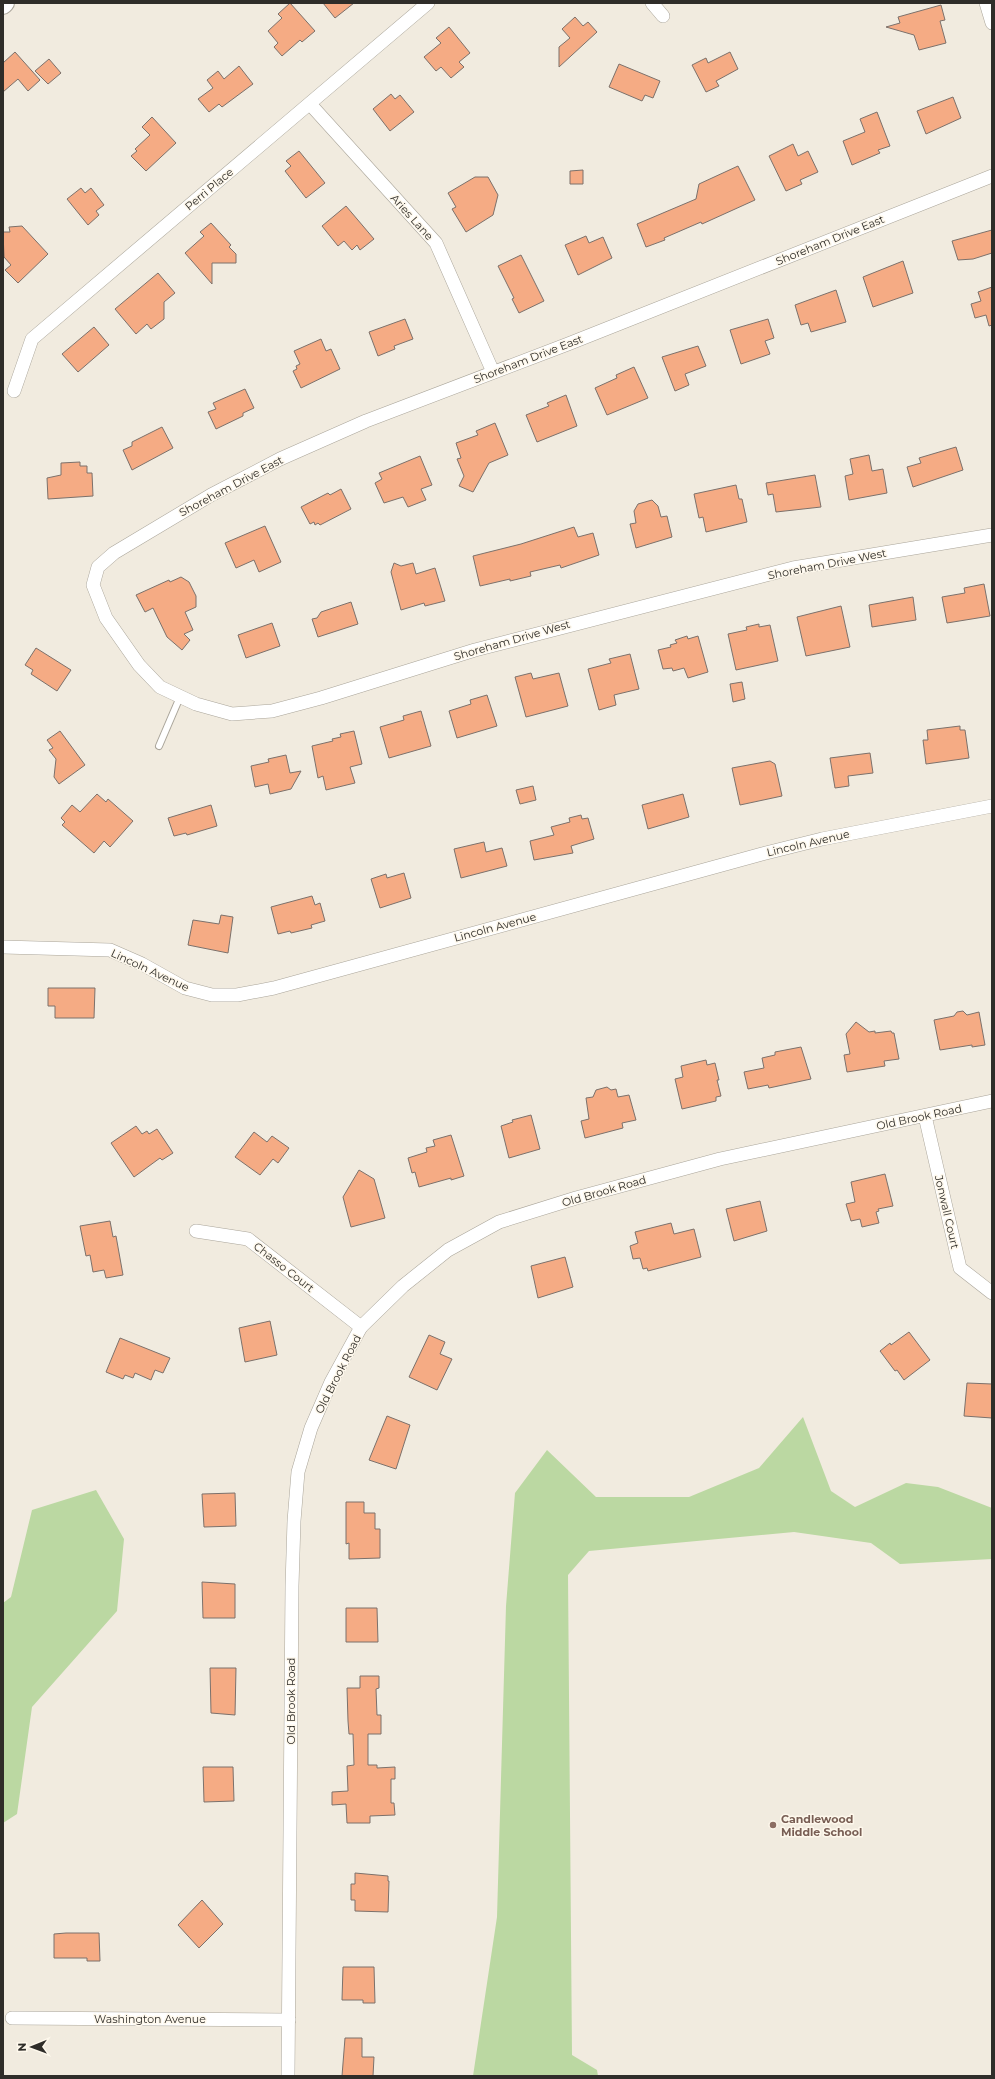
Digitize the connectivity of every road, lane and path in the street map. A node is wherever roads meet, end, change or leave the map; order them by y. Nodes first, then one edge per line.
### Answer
1 (428, 3) edge
2 (652, 3) edge
3 (986, 3) edge
4 (663, 16) dead end
5 (992, 23) edge
6 (310, 104) junction
7 (992, 176) edge
8 (493, 372) junction
9 (14, 391) dead end
10 (992, 536) edge
11 (93, 585) joint
12 (180, 697) junction
13 (159, 746) dead end
14 (992, 806) edge
15 (3, 947) edge
16 (992, 1101) edge
17 (925, 1116) junction
18 (196, 1231) dead end
19 (992, 1293) edge
20 (362, 1327) junction
21 (12, 2018) dead end
22 (289, 2020) junction
23 (288, 2076) edge

1 - 6 street, Perri Place
2 - 4 street
3 - 5 street
6 - 8 street, Aries Lane
6 - 9 street, Perri Place
7 - 8 street, Shoreham Drive East
8 - 11 street, Shoreham Drive East
10 - 12 street, Shoreham Drive West
11 - 12 street, Shoreham Drive West
12 - 13 lane
14 - 15 street, Lincoln Avenue
16 - 17 street, Old Brook Road
17 - 19 street, Jonwall Court
17 - 20 street, Old Brook Road
18 - 20 street, Chasso Court
20 - 22 street, Old Brook Road
21 - 22 street, Washington Avenue
22 - 23 street, Old Brook Road

